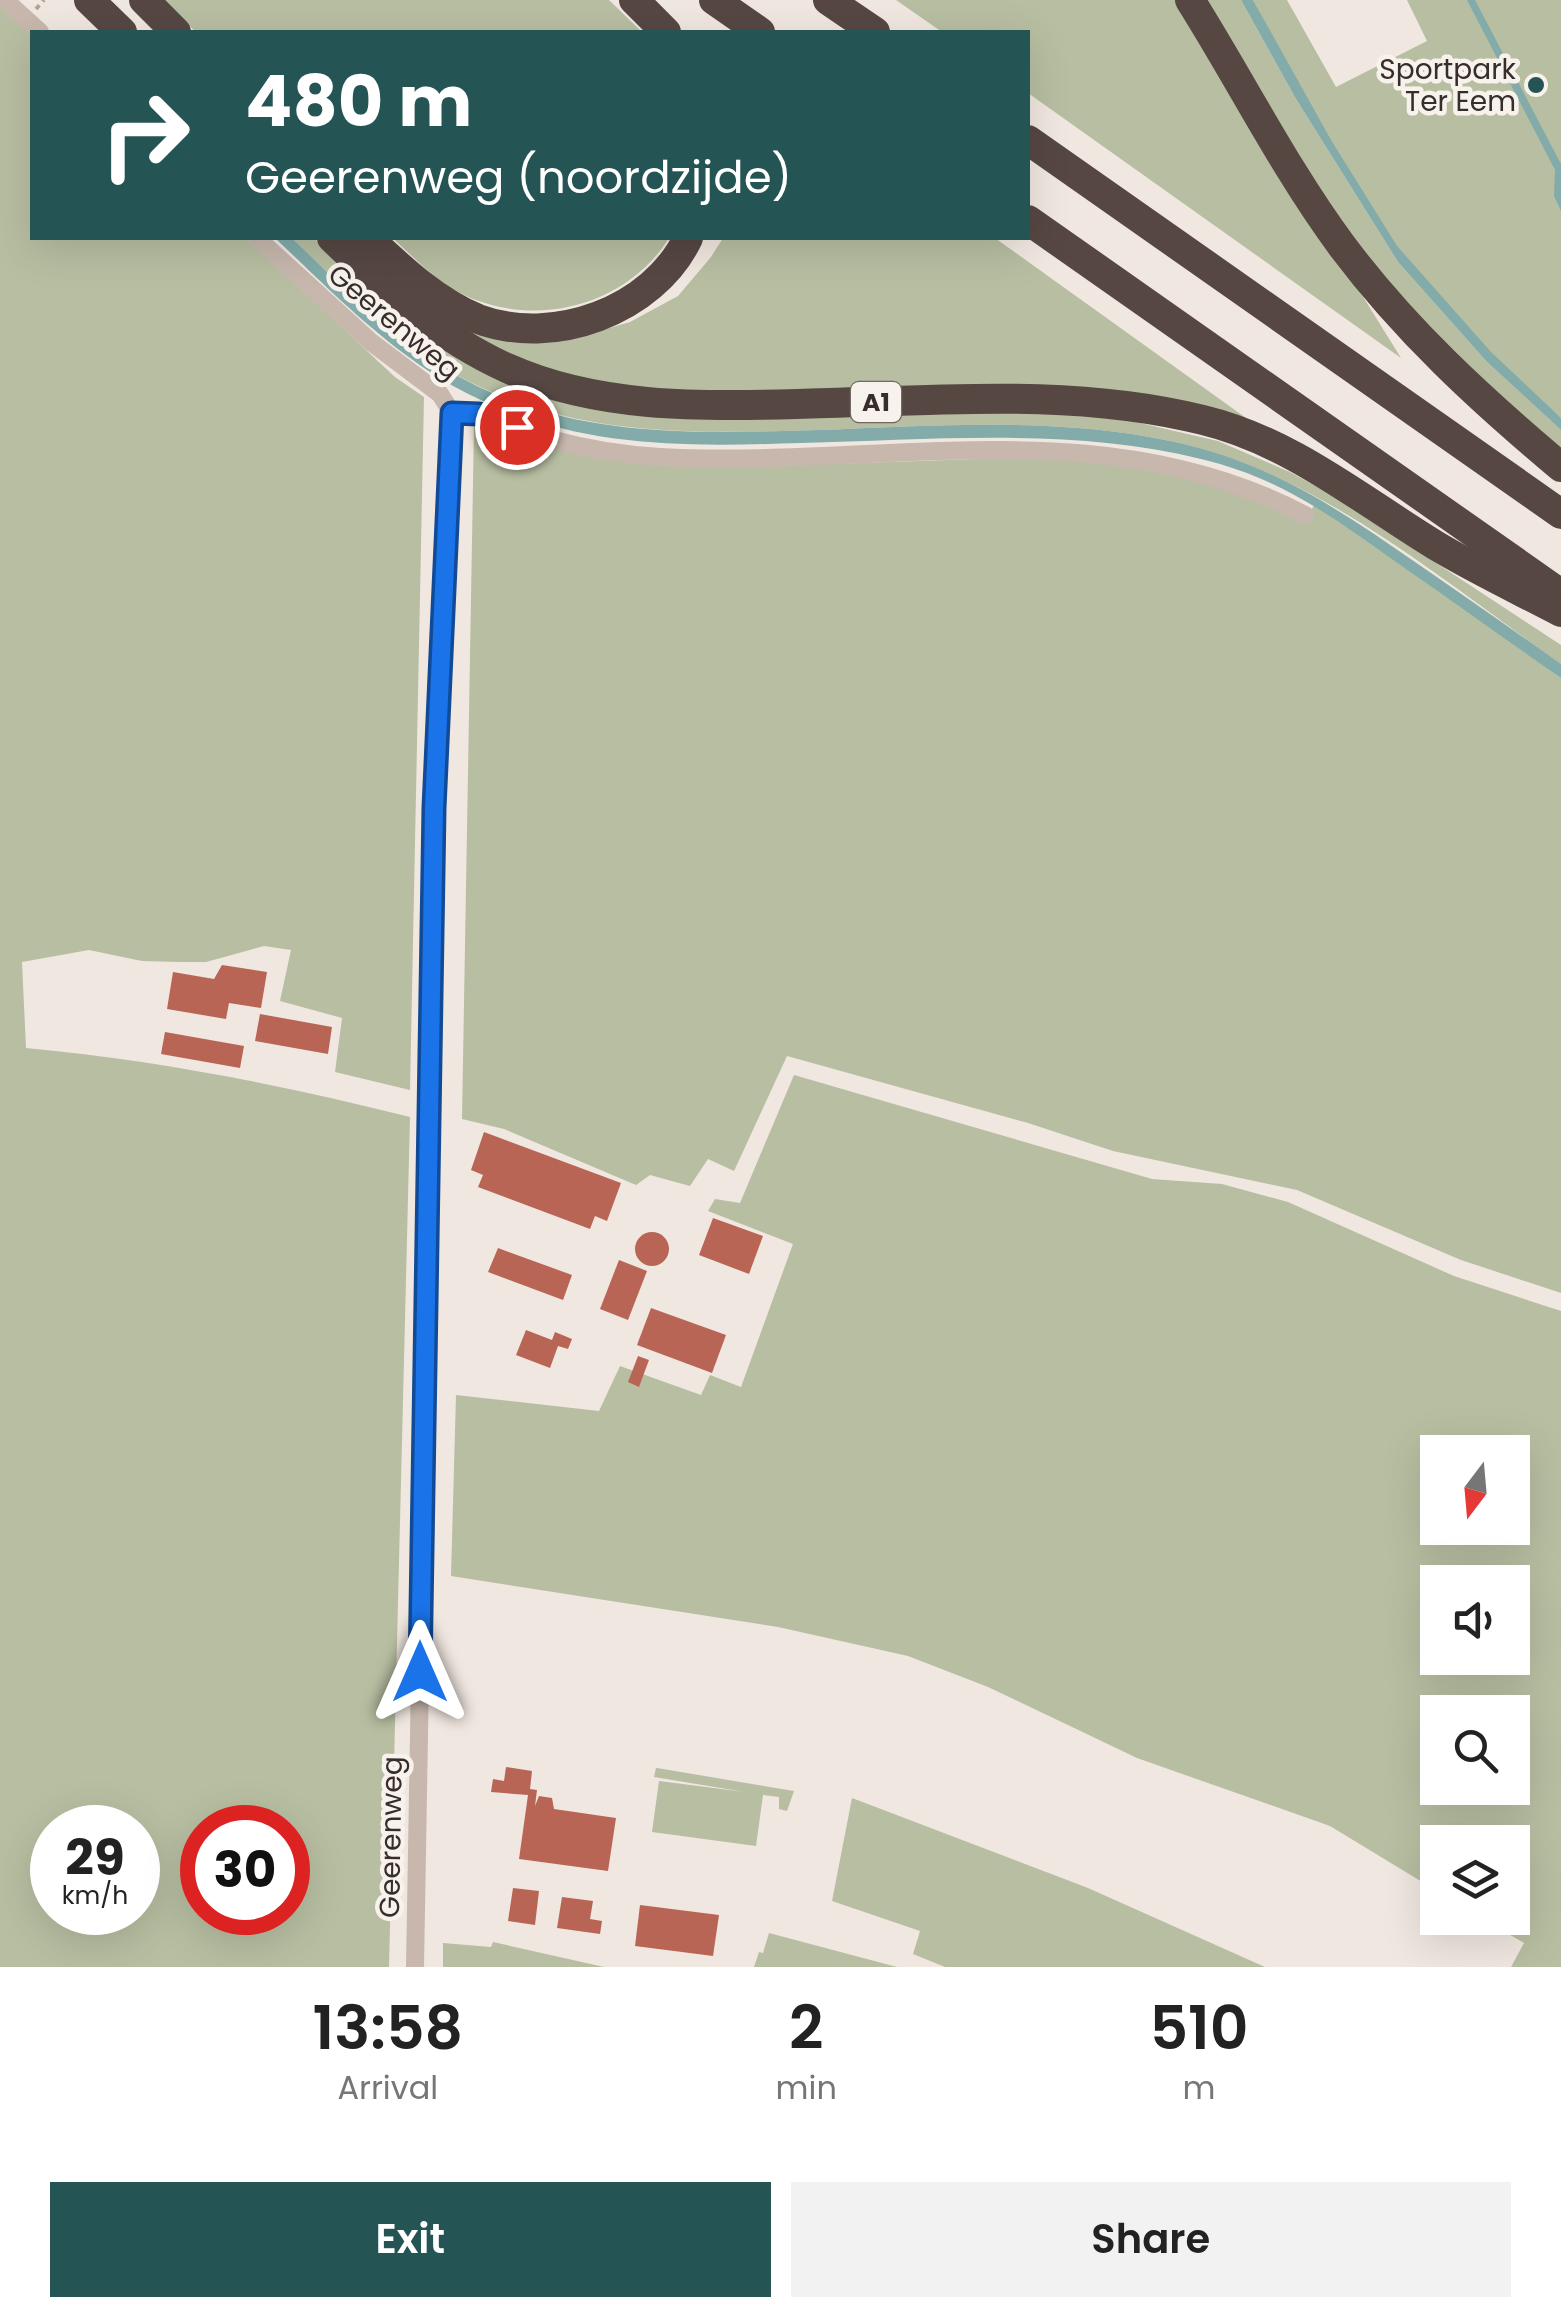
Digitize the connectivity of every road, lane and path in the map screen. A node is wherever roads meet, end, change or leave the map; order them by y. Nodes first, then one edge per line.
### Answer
1 (5, 0) edge
2 (89, 0) edge
3 (144, 0) edge
4 (634, 0) edge
5 (714, 0) edge
6 (828, 0) edge
7 (1190, 0) edge
8 (38, 30) edge
9 (120, 30) edge
10 (174, 30) edge
11 (664, 30) edge
12 (757, 30) edge
13 (872, 30) edge
14 (1030, 141) edge
15 (1030, 221) edge
16 (259, 240) edge
17 (334, 240) edge
18 (370, 240) edge
19 (687, 240) edge
20 (452, 413) junction
21 (1561, 467) edge
22 (1561, 514) edge
23 (1305, 515) dead end
24 (1561, 594) edge
25 (1561, 612) edge
26 (415, 1967) edge

1 - 8 street
2 - 9 highway
3 - 10 highway
4 - 11 highway
5 - 12 highway
6 - 13 highway
7 - 21 highway
14 - 22 highway
15 - 24 highway
16 - 20 street, Geerenweg
17 - 25 highway, A1
18 - 19 highway
20 - 23 street
20 - 26 street, Geerenweg

